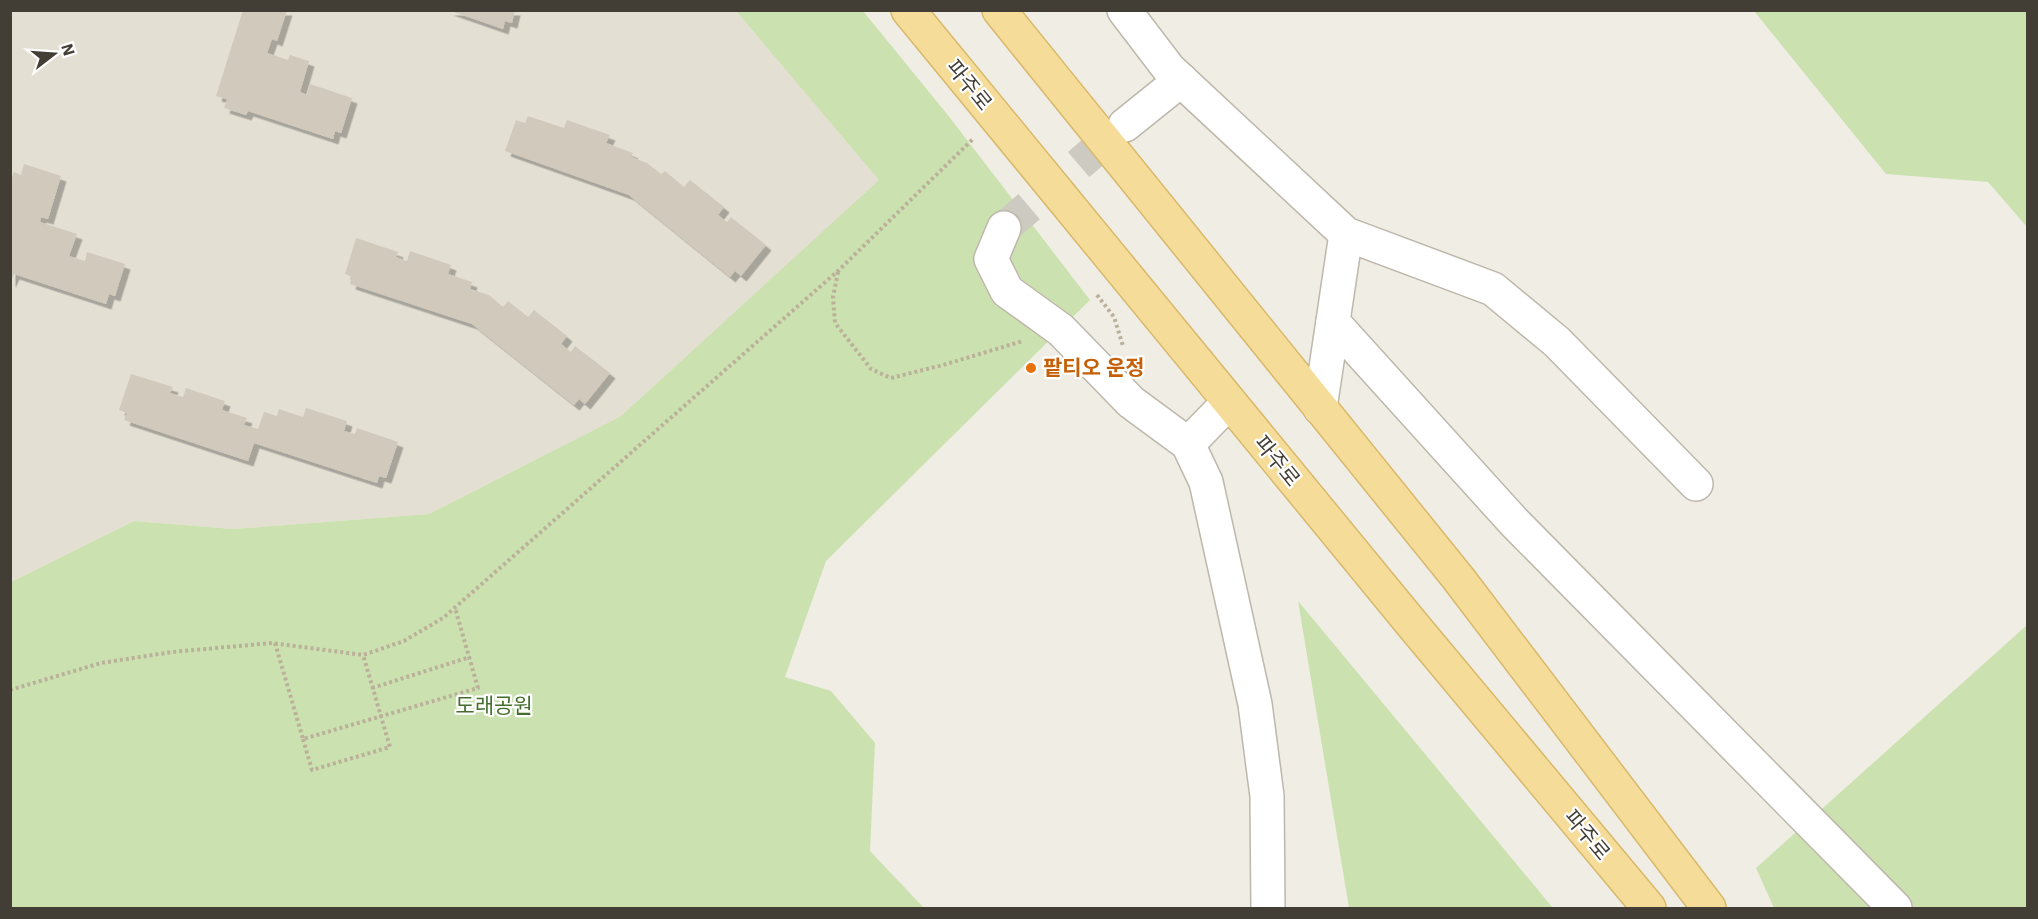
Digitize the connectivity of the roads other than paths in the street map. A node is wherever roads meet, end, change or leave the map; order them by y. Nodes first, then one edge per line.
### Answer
1 (908, 10) edge
2 (999, 10) edge
3 (1124, 10) edge
4 (1181, 80) junction
5 (1125, 125) tunnel mouth
6 (1004, 228) tunnel mouth
7 (1346, 234) junction
8 (1333, 322) junction
9 (1229, 402) junction
10 (1320, 408) junction
11 (1188, 444) junction
12 (1696, 484) dead end
13 (1268, 909) edge
14 (1649, 909) edge
15 (1709, 909) edge
16 (1895, 909) edge

1 - 9 main road, 파주로
2 - 10 main road
3 - 4 lane
4 - 5 lane
4 - 7 lane
6 - 11 lane
7 - 8 lane
7 - 12 lane
8 - 10 lane
8 - 16 lane
9 - 11 lane
9 - 14 main road, 파주로
10 - 15 main road
11 - 13 lane

